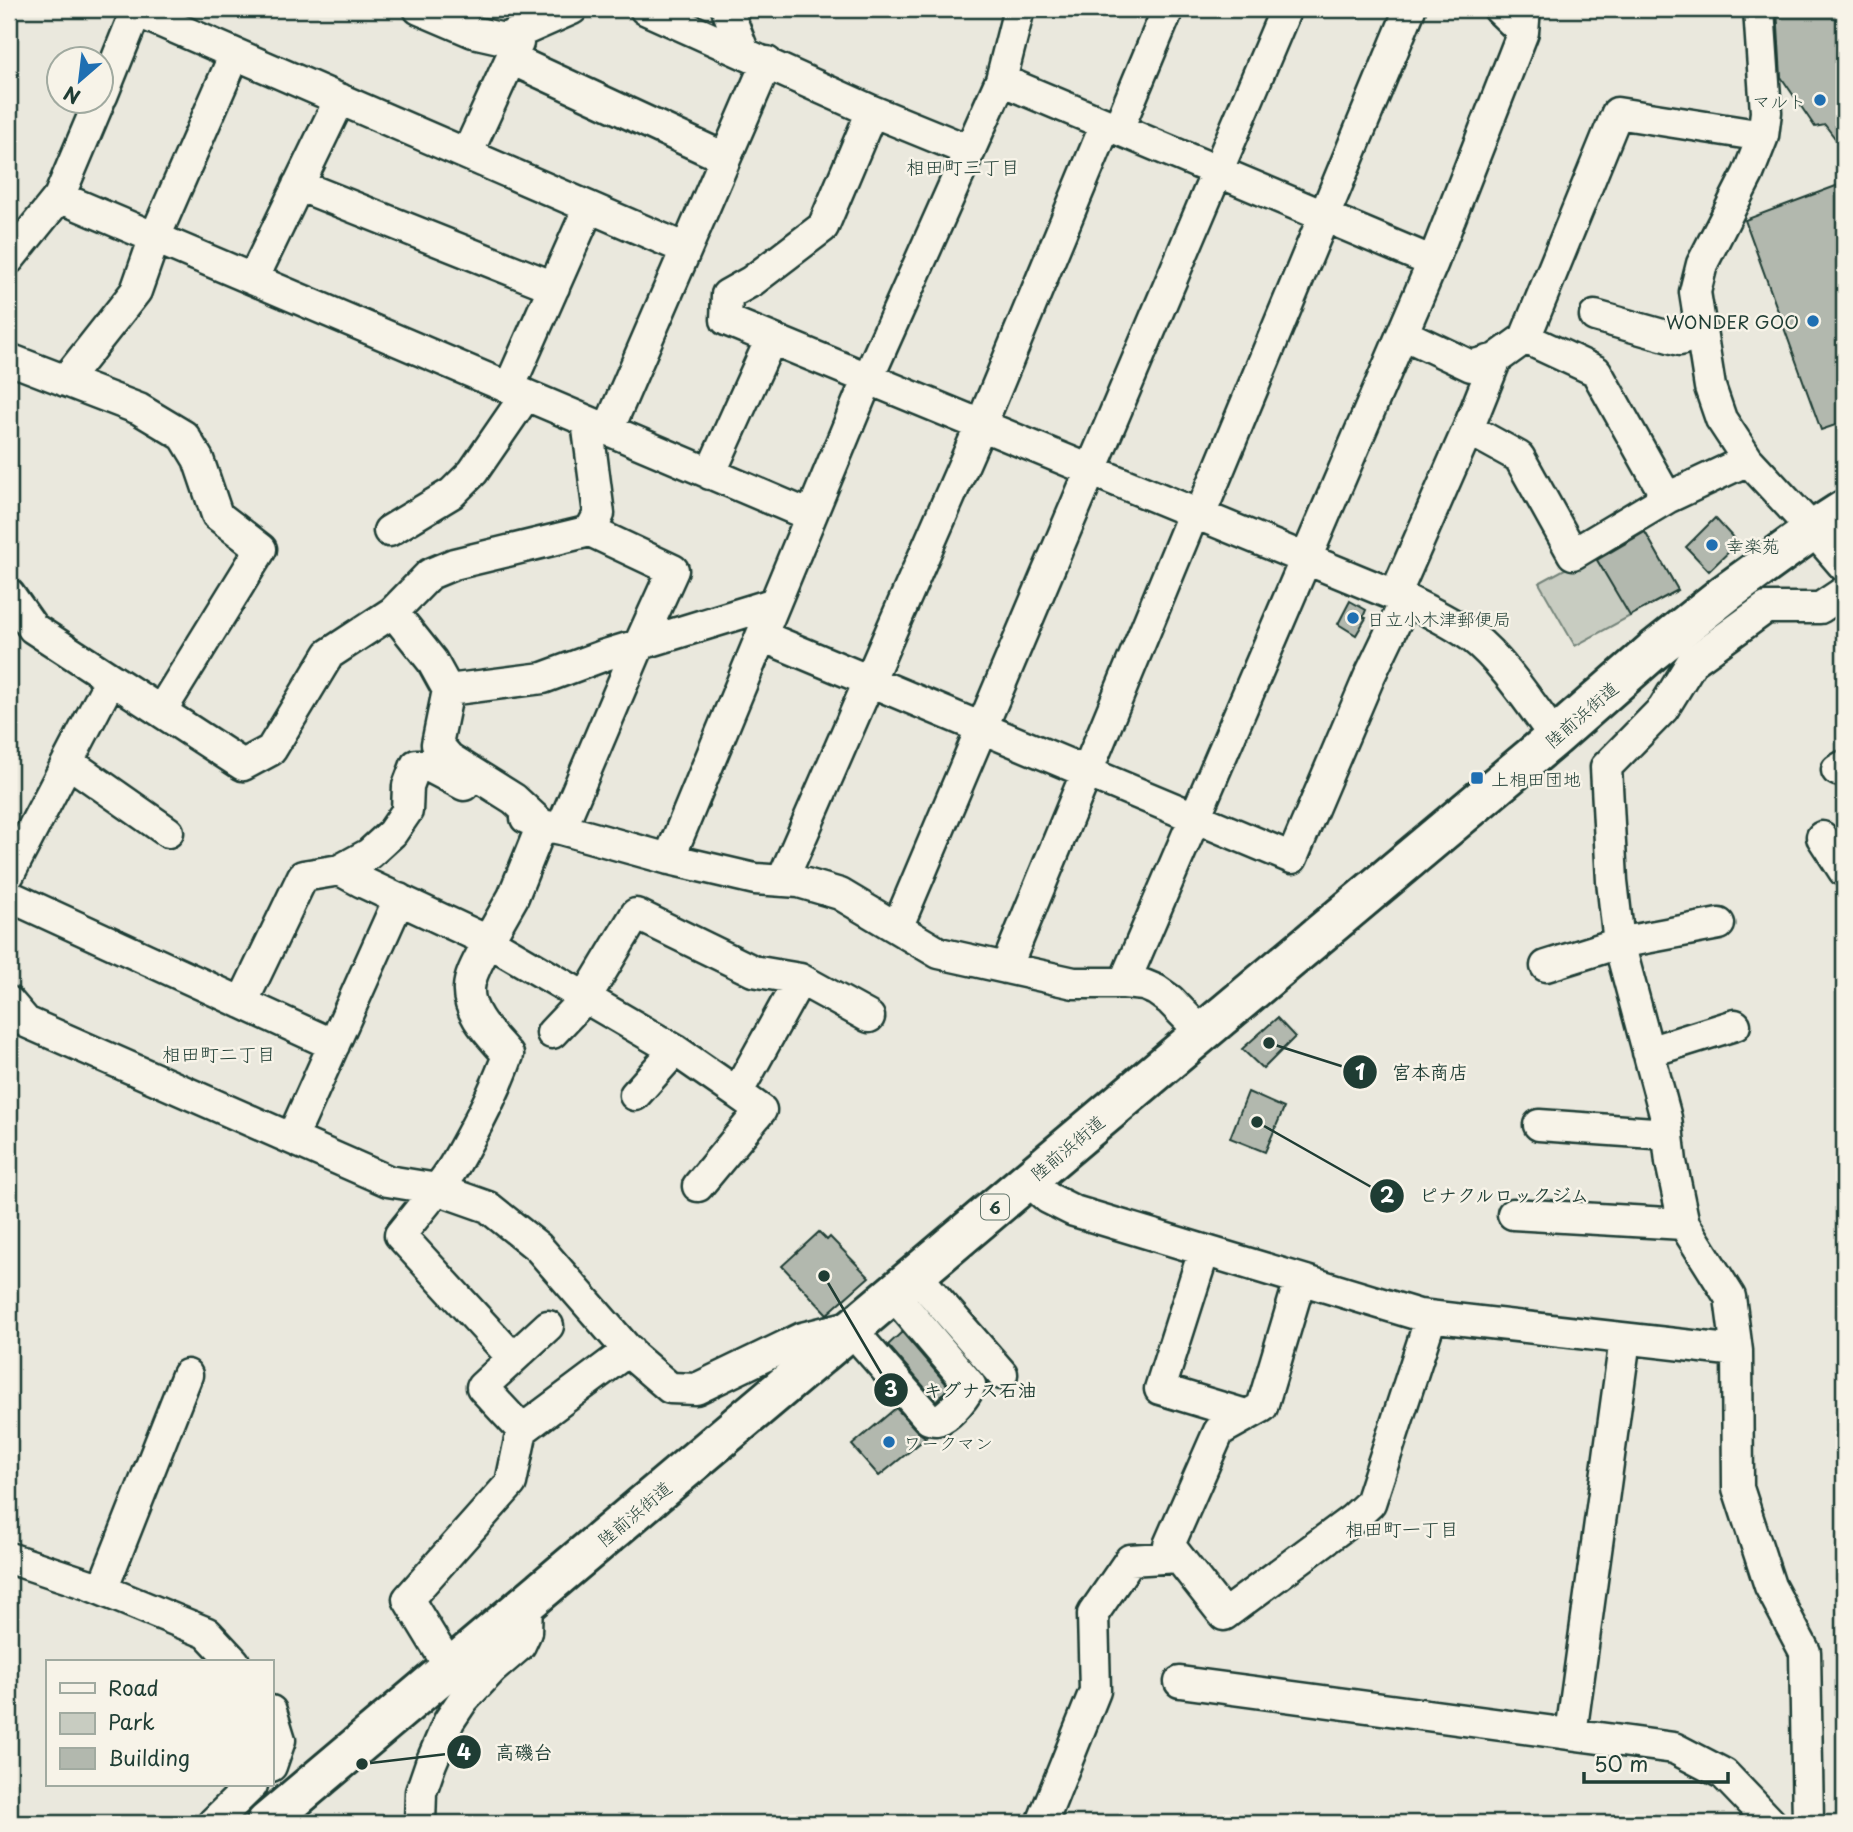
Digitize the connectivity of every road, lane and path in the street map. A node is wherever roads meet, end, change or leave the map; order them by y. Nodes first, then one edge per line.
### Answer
1 (419, 9) edge
2 (572, 9) edge
3 (645, 9) edge
4 (727, 9) edge
5 (1019, 9) edge
6 (1168, 9) edge
7 (1286, 9) edge
8 (1410, 9) edge
9 (1499, 9) edge
10 (1759, 9) edge
11 (137, 10) edge
12 (1524, 21) edge
13 (524, 30) junction
14 (235, 54) junction
15 (756, 57) junction
16 (510, 59) junction
17 (116, 62) edge
18 (1001, 80) junction
19 (340, 99) junction
20 (872, 111) junction
21 (93, 116) edge
22 (1112, 127) junction
23 (1763, 136) junction
24 (970, 151) junction
25 (467, 154) junction
26 (725, 158) junction
27 (1218, 171) junction
28 (298, 185) junction
29 (59, 197) junction
30 (589, 207) junction
31 (1325, 216) junction
32 (155, 237) junction
33 (686, 249) junction
34 (9, 259) edge
35 (1433, 262) junction
36 (253, 279) junction
37 (554, 287) junction
38 (1595, 316) dead end
39 (1701, 333) junction
40 (1402, 334) junction
41 (1525, 338) junction
42 (771, 339) junction
43 (9, 359) edge
44 (1496, 359) junction
45 (868, 378) junction
46 (65, 381) junction
47 (518, 391) junction
48 (597, 425) junction
49 (981, 425) junction
50 (1468, 429) junction
51 (1748, 460) junction
52 (1090, 470) junction
53 (710, 474) junction
54 (1667, 498) junction
55 (1197, 513) junction
56 (811, 516) junction
57 (1829, 520) edge
58 (389, 531) dead end
59 (590, 531) junction
60 (1306, 558) junction
61 (1844, 566) edge
62 (1844, 592) edge
63 (9, 594) edge
64 (1400, 597) junction
65 (775, 603) junction
66 (393, 612) junction
67 (762, 636) junction
68 (639, 645) junction
69 (111, 679) junction
70 (869, 681) junction
71 (448, 690) junction
72 (161, 711) junction
73 (981, 728) junction
74 (1555, 737) junction
75 (68, 762) junction
76 (1087, 772) junction
77 (1194, 818) junction
78 (552, 827) junction
79 (168, 832) dead end
80 (1822, 837) dead end
81 (669, 859) junction
82 (340, 870) junction
83 (1844, 871) edge
84 (9, 874) edge
85 (782, 881) junction
86 (9, 896) edge
87 (399, 899) junction
88 (1719, 924) dead end
89 (897, 928) junction
90 (488, 941) junction
91 (1619, 943) junction
92 (1546, 966) dead end
93 (1006, 968) junction
94 (800, 979) junction
95 (1124, 983) junction
96 (586, 997) junction
97 (9, 1002) edge
98 (242, 1003) junction
99 (869, 1017) dead end
100 (1735, 1025) dead end
101 (552, 1033) dead end
102 (1202, 1033) junction
103 (334, 1045) junction
104 (675, 1050) junction
105 (1648, 1052) junction
106 (737, 1093) junction
107 (635, 1095) dead end
108 (1539, 1125) dead end
109 (1668, 1134) junction
110 (292, 1138) junction
111 (1028, 1180) junction
112 (698, 1186) dead end
113 (437, 1189) junction
114 (1513, 1214) dead end
115 (1684, 1224) junction
116 (1204, 1251) junction
117 (1300, 1280) junction
118 (904, 1284) junction
119 (1431, 1317) junction
120 (548, 1326) dead end
121 (854, 1326) junction
122 (1625, 1339) junction
123 (629, 1350) junction
124 (1737, 1351) junction
125 (513, 1358) junction
126 (187, 1374) dead end
127 (970, 1385) junction
128 (1247, 1415) junction
129 (522, 1430) junction
130 (1178, 1557) junction
131 (9, 1558) edge
132 (102, 1590) junction
133 (527, 1603) junction
134 (232, 1660) edge
135 (450, 1668) junction
136 (1180, 1682) dead end
137 (273, 1717) edge
138 (1571, 1734) junction
139 (273, 1760) edge
140 (251, 1786) edge
141 (213, 1823) edge
142 (266, 1823) edge
143 (419, 1823) edge
144 (1042, 1823) edge
145 (1771, 1823) edge
146 (1808, 1823) edge

1 - 13 street
2 - 13 street
3 - 15 street
4 - 15 street
5 - 18 street
6 - 22 street
7 - 27 street
8 - 31 street
9 - 12 street
10 - 23 street
11 - 14 street
11 - 17 street
12 - 35 street
13 - 16 street
14 - 19 street
14 - 32 street
15 - 20 street
15 - 26 street
16 - 25 street
16 - 26 street
18 - 22 street
18 - 24 street
19 - 25 street
19 - 28 street
20 - 24 street
20 - 42 street
21 - 29 street
22 - 27 street
22 - 49 street
23 - 39 street
23 - 41 street
24 - 45 street
25 - 30 street
26 - 33 street
27 - 31 street
27 - 52 street
28 - 36 street
28 - 37 street
29 - 32 street
29 - 34 street
30 - 33 street
30 - 37 street
31 - 35 street
31 - 55 street
32 - 36 street
32 - 46 street
33 - 48 street
35 - 40 street
36 - 47 street
37 - 47 street
38 - 39 street
39 - 51 street
40 - 44 street
40 - 60 street
41 - 44 street
41 - 54 street
42 - 45 street
42 - 53 street
43 - 46 street
44 - 50 street
45 - 49 street
45 - 56 street
46 - 72 street
47 - 48 street
47 - 58 street
48 - 53 street
48 - 59 street
49 - 52 street
49 - 70 street
50 - 54 street
50 - 64 street
51 - 54 street
51 - 57 street
52 - 55 street
52 - 73 street
53 - 56 street
55 - 60 street
55 - 76 street
56 - 65 street
57 - 61 street
57 - 74 highway, 陸前浜街道 / 6
59 - 66 street
59 - 68 street
60 - 64 street
60 - 77 street
62 - 91 street
63 - 69 street
64 - 74 street
64 - 77 street
65 - 67 street
65 - 68 street
66 - 71 street
66 - 72 street
67 - 70 street
67 - 81 street
68 - 71 street
68 - 78 street
69 - 72 street
69 - 75 street
70 - 73 street
70 - 85 street
71 - 78 street
73 - 76 street
73 - 89 street
74 - 102 highway, 陸前浜街道 / 6
75 - 79 street
75 - 84 street
76 - 77 street
76 - 93 street
77 - 95 street
78 - 81 street
78 - 82 street
78 - 90 street
80 - 83 street
81 - 85 street
82 - 87 street
82 - 98 street
85 - 89 street
86 - 98 street
87 - 90 street
87 - 103 street
88 - 91 street
89 - 93 street
90 - 96 street
90 - 113 street
91 - 92 street
91 - 105 street
93 - 95 street
94 - 96 street
94 - 99 street
94 - 106 street
95 - 102 street
96 - 101 street
96 - 104 street
97 - 110 street
98 - 103 street
100 - 105 street
102 - 111 highway, 陸前浜街道 / 6
103 - 110 street
104 - 106 street
104 - 107 street
105 - 109 street
106 - 112 street
108 - 109 street
109 - 115 street
110 - 113 street
111 - 116 street
111 - 118 highway, 陸前浜街道 / 6
113 - 123 street
113 - 125 street
114 - 115 street
115 - 124 street
116 - 117 street
116 - 128 street
117 - 119 street
117 - 128 street
118 - 121 highway, 陸前浜街道 / 6
118 - 127 street
118 - 127 street
119 - 122 street
119 - 130 street
120 - 125 street
121 - 123 street
121 - 127 street
121 - 133 highway, 陸前浜街道 / 6
122 - 124 street
122 - 138 street
123 - 129 street
124 - 146 street
125 - 129 street
126 - 132 street
128 - 130 street
129 - 135 street
130 - 144 street
131 - 132 street
132 - 134 street
133 - 135 highway, 陸前浜街道 / 6
133 - 143 street
135 - 142 highway, 陸前浜街道 / 6
136 - 138 street
137 - 139 street
138 - 145 street
140 - 141 street

